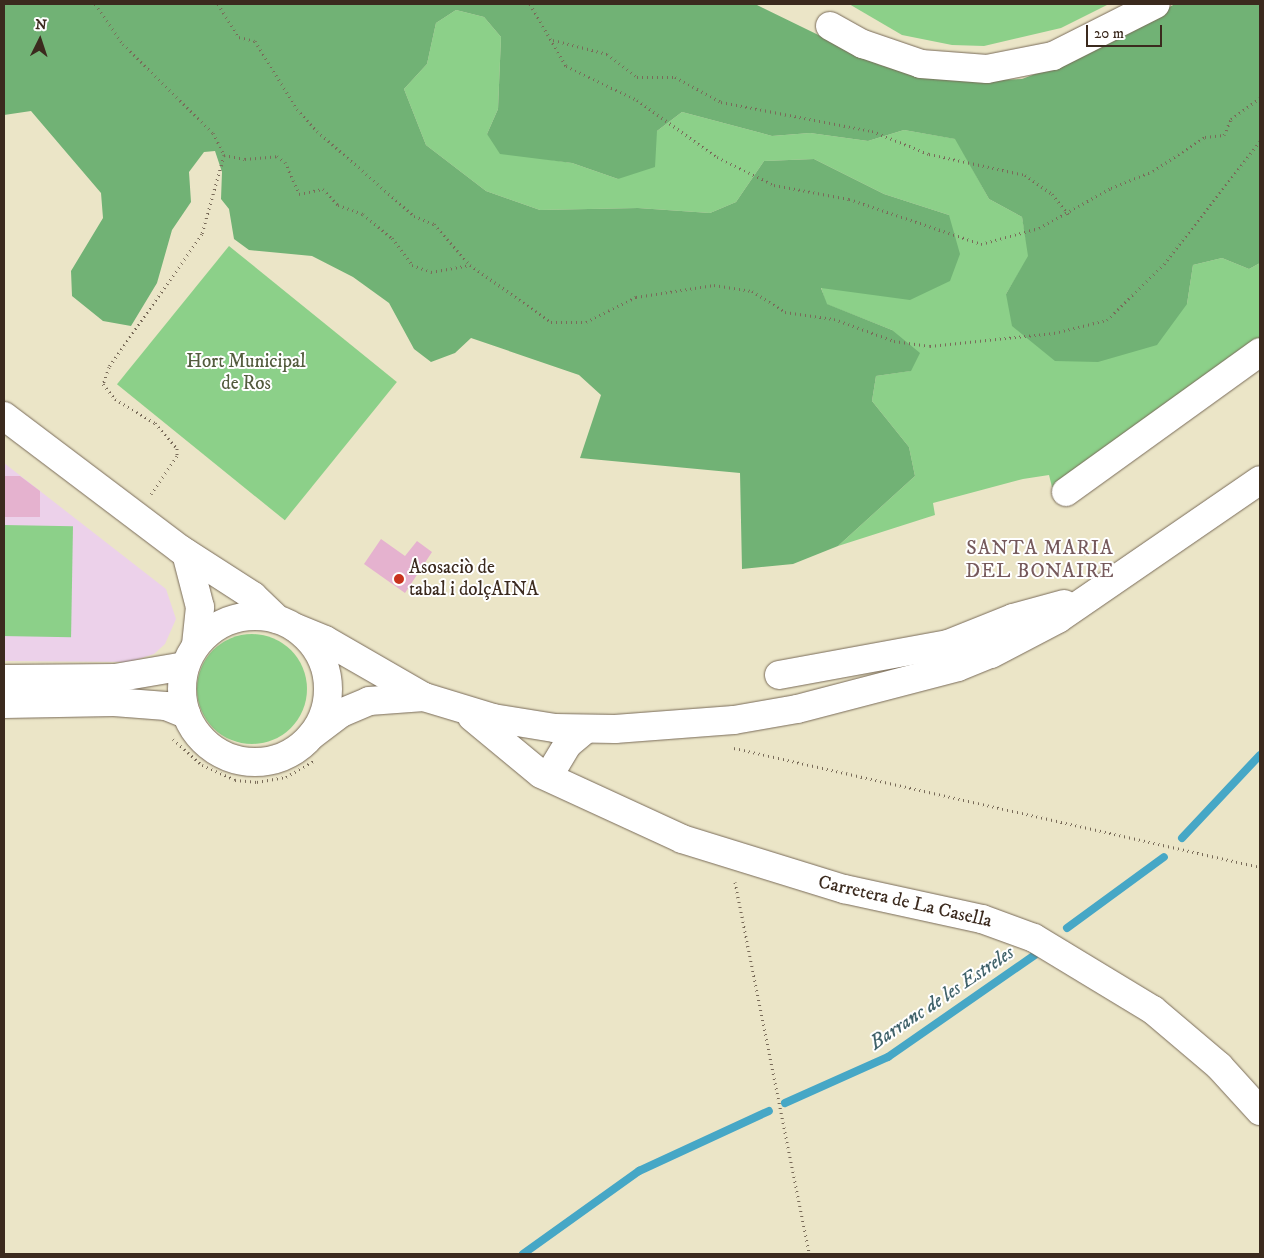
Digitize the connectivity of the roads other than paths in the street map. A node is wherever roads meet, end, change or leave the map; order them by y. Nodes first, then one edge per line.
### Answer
1 (1156, 4) edge
2 (830, 26) dead end
3 (1260, 352) edge
4 (4, 416) edge
5 (1260, 480) edge
6 (1066, 492) dead end
7 (186, 553) junction
8 (1090, 597) junction
9 (286, 624) junction
10 (190, 655) junction
11 (779, 675) dead end
12 (4, 679) edge
13 (424, 697) junction
14 (4, 704) edge
15 (461, 709) junction
16 (186, 714) junction
17 (523, 723) junction
18 (586, 729) junction
19 (314, 747) junction
20 (560, 777) junction
21 (1260, 1111) edge

1 - 2 street
3 - 6 street
4 - 7 street
5 - 8 street
7 - 9 street
7 - 10 street
8 - 11 street
8 - 18 street
9 - 10 street
9 - 13 street
9 - 19 street
10 - 12 street
10 - 16 street
13 - 15 street
13 - 19 street
14 - 16 street
15 - 17 street
15 - 20 street, Carretera de La Casella
16 - 19 street
17 - 18 street
17 - 20 street
18 - 20 street
20 - 21 street, Carretera de La Casella

